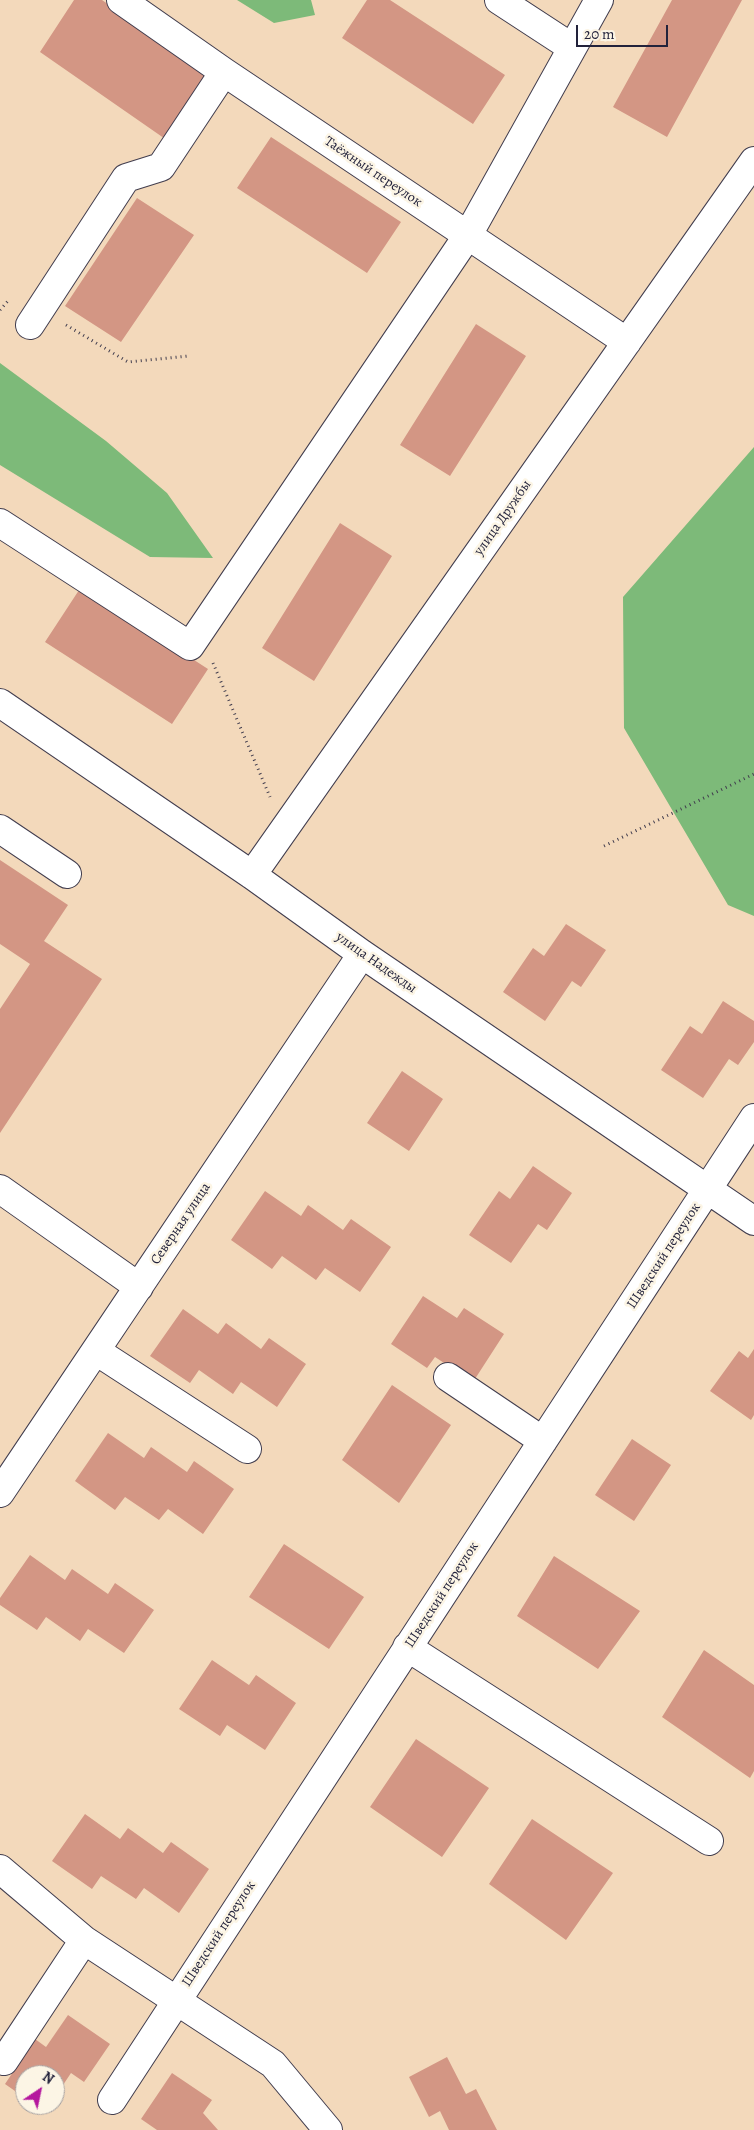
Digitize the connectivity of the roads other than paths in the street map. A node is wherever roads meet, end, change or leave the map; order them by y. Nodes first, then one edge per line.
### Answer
1 (121, 0) edge
2 (499, 0) edge
3 (599, 0) edge
4 (571, 47) junction
5 (224, 72) junction
6 (754, 162) edge
7 (468, 235) junction
8 (35, 317) road end
9 (627, 342) junction
10 (0, 523) edge
11 (0, 704) edge
12 (0, 829) edge
13 (67, 874) dead end
14 (252, 874) junction
15 (362, 954) junction
16 (754, 1118) edge
17 (0, 1189) edge
18 (707, 1190) junction
19 (754, 1221) edge
20 (138, 1287) junction
21 (96, 1350) junction
22 (448, 1377) dead end
23 (543, 1440) junction
24 (247, 1449) dead end
25 (0, 1493) edge
26 (407, 1647) junction
27 (709, 1841) dead end
28 (0, 1869) edge
29 (84, 1940) junction
30 (176, 1999) junction
31 (4, 2061) dead end
32 (112, 2100) dead end
33 (328, 2130) edge

1 - 5 street, Таёжный переулок
2 - 4 street
3 - 4 street
4 - 7 street
5 - 7 street, Таёжный переулок
5 - 8 street
6 - 9 street, улица Дружбы
7 - 9 street, Таёжный переулок
7 - 10 street
9 - 14 street, улица Дружбы
11 - 14 street, улица Надежды
12 - 13 street
14 - 15 street, улица Надежды
15 - 18 street, улица Надежды
15 - 20 street, Северная улица
16 - 18 street, Шведский переулок
17 - 20 street
18 - 19 street, улица Надежды
18 - 23 street, Шведский переулок
20 - 21 street, Северная улица
21 - 24 street
21 - 25 street, Северная улица
22 - 23 street
23 - 26 street, Шведский переулок
26 - 27 street
26 - 30 street, Шведский переулок
28 - 29 street
29 - 30 street
29 - 31 street
30 - 32 street, Шведский переулок
30 - 33 street

